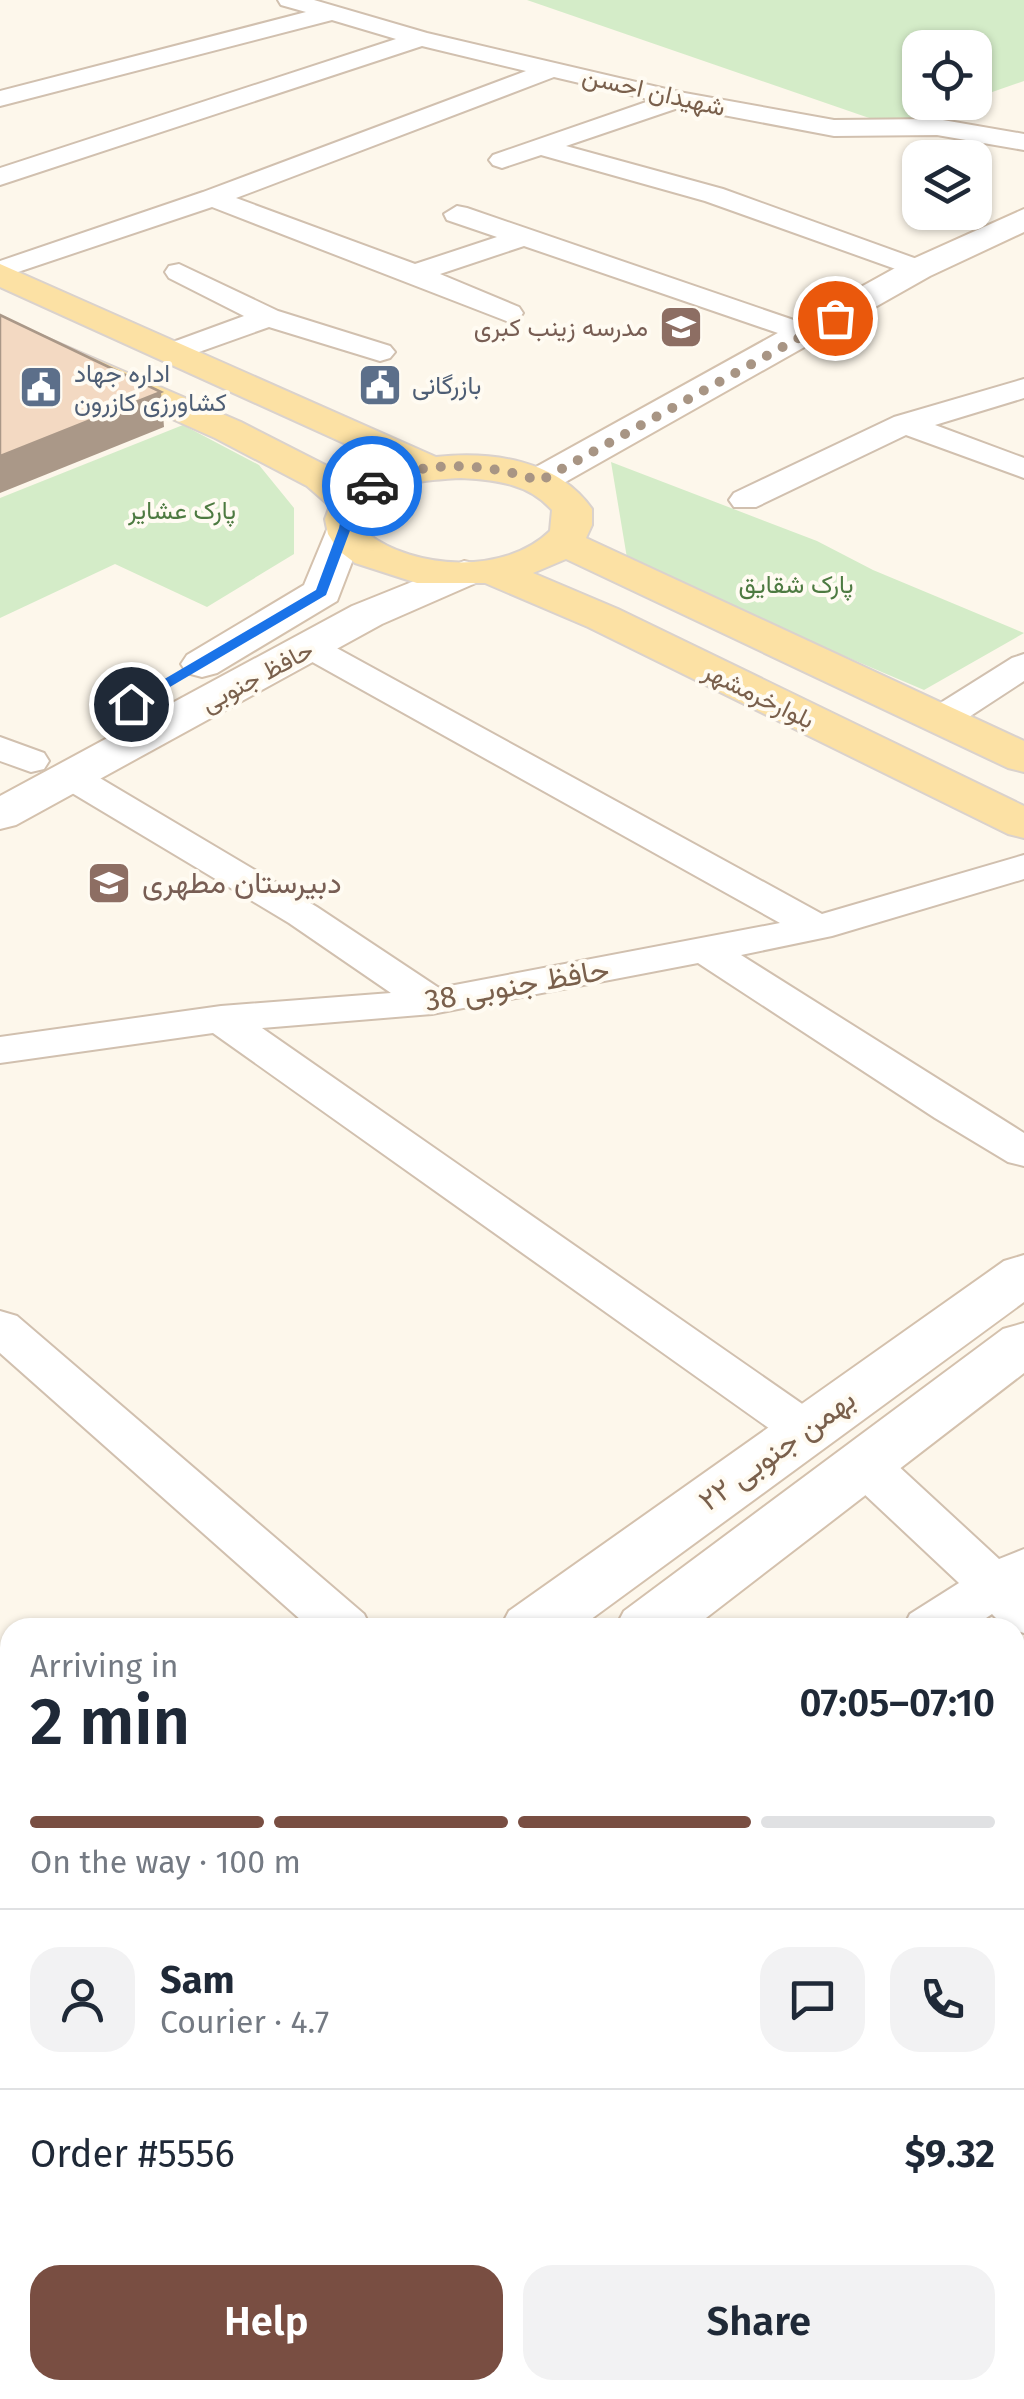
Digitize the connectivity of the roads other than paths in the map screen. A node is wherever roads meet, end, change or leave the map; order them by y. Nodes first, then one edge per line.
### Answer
1 (289, 0) edge
2 (331, 13) junction
3 (421, 39) junction
4 (556, 68) junction
5 (0, 98) edge
6 (679, 99) junction
7 (1024, 142) edge
8 (540, 147) junction
9 (502, 160) dead end
10 (0, 177) edge
11 (212, 198) junction
12 (457, 214) dead end
13 (1018, 228) edge
14 (525, 237) junction
15 (918, 270) junction
16 (0, 272) edge
17 (179, 272) dead end
18 (414, 273) junction
19 (509, 314) dead end
20 (268, 317) junction
21 (0, 329) edge
22 (807, 334) junction
23 (172, 352) junction
24 (380, 352) dead end
25 (1024, 388) edge
26 (905, 424) junction
27 (384, 448) junction
28 (430, 468) junction
29 (1024, 469) edge
30 (540, 481) junction
31 (744, 500) dead end
32 (339, 503) junction
33 (563, 542) junction
34 (478, 572) junction
35 (664, 590) junction
36 (322, 592) junction
37 (367, 616) junction
38 (603, 618) junction
39 (310, 647) junction
40 (1024, 666) edge
41 (939, 720) junction
42 (1024, 758) edge
43 (25, 765) edge
44 (0, 814) edge
45 (1024, 824) edge
46 (1024, 868) edge
47 (818, 928) junction
48 (706, 950) junction
49 (432, 1002) junction
50 (221, 1019) junction
51 (0, 1050) edge
52 (1024, 1152) edge
53 (1024, 1274) edge
54 (0, 1326) edge
55 (1024, 1343) edge
56 (804, 1429) junction
57 (864, 1464) junction
58 (1014, 1589) edge
59 (334, 1618) edge
60 (546, 1618) edge
61 (660, 1618) edge
62 (951, 1618) edge

1 - 2 street, شهیدان احسن
2 - 3 street, شهیدان احسن
2 - 5 street
3 - 4 street, شهیدان احسن
3 - 10 street
4 - 6 street, شهیدان احسن
4 - 11 street
6 - 7 street, شهیدان احسن
6 - 8 street
8 - 9 street
8 - 15 street
11 - 16 street
11 - 18 street
12 - 14 street
13 - 15 street
14 - 18 street
14 - 22 street
15 - 22 street
16 - 23 main road
17 - 20 street
18 - 19 street
20 - 23 street
20 - 24 street
21 - 32 main road
22 - 30 street
23 - 27 main road
25 - 26 street
26 - 29 street
26 - 31 street
27 - 28 main road
27 - 32 main road
28 - 30 main road
28 - 32 main road
30 - 33 main road
32 - 34 main road
32 - 36 street
33 - 34 main road
33 - 35 main road, بلوارخرمشهر
34 - 37 street, حافظ جنوبی
34 - 38 main road, بلوارخرمشهر
35 - 38 main road
35 - 41 main road, بلوارخرمشهر
36 - 37 street
36 - 43 street, حافظ جنوبی
37 - 39 street, حافظ جنوبی
38 - 45 main road, بلوارخرمشهر
39 - 43 street, حافظ جنوبی
39 - 47 street
40 - 41 street
41 - 42 main road, بلوارخرمشهر
43 - 44 street, حافظ جنوبی
43 - 49 street
46 - 47 street, حافظ جنوبی 38
47 - 48 street, حافظ جنوبی 38
48 - 49 street, حافظ جنوبی 38
48 - 52 street
49 - 50 street, حافظ جنوبی 38
50 - 51 street, حافظ جنوبی 38
50 - 56 street
53 - 56 street, ۲۲ بهمن جنوبی
54 - 59 street
55 - 57 street, ۲۲ بهمن جنوبی
56 - 60 street, ۲۲ بهمن جنوبی
57 - 58 street
57 - 61 street, ۲۲ بهمن جنوبی
58 - 62 street

